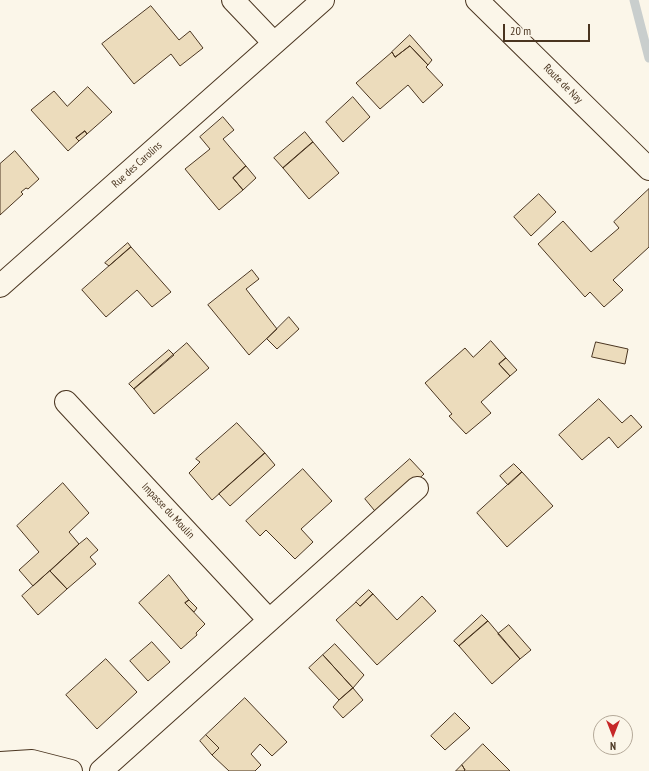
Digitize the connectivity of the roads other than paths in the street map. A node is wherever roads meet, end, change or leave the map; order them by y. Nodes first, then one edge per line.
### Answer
1 (234, 0) edge
2 (323, 0) edge
3 (478, 0) edge
4 (274, 43) junction
5 (649, 169) edge
6 (0, 286) edge
7 (66, 402) dead end
8 (417, 488) dead end
9 (270, 620) junction
10 (0, 763) edge
11 (71, 771) edge
12 (101, 771) edge

1 - 4 street
2 - 4 street, Rue des Carolins
3 - 5 street, Route de Nay
4 - 6 street, Rue des Carolins
7 - 9 street, Impasse du Moulin
8 - 9 street
9 - 12 street
10 - 11 street

